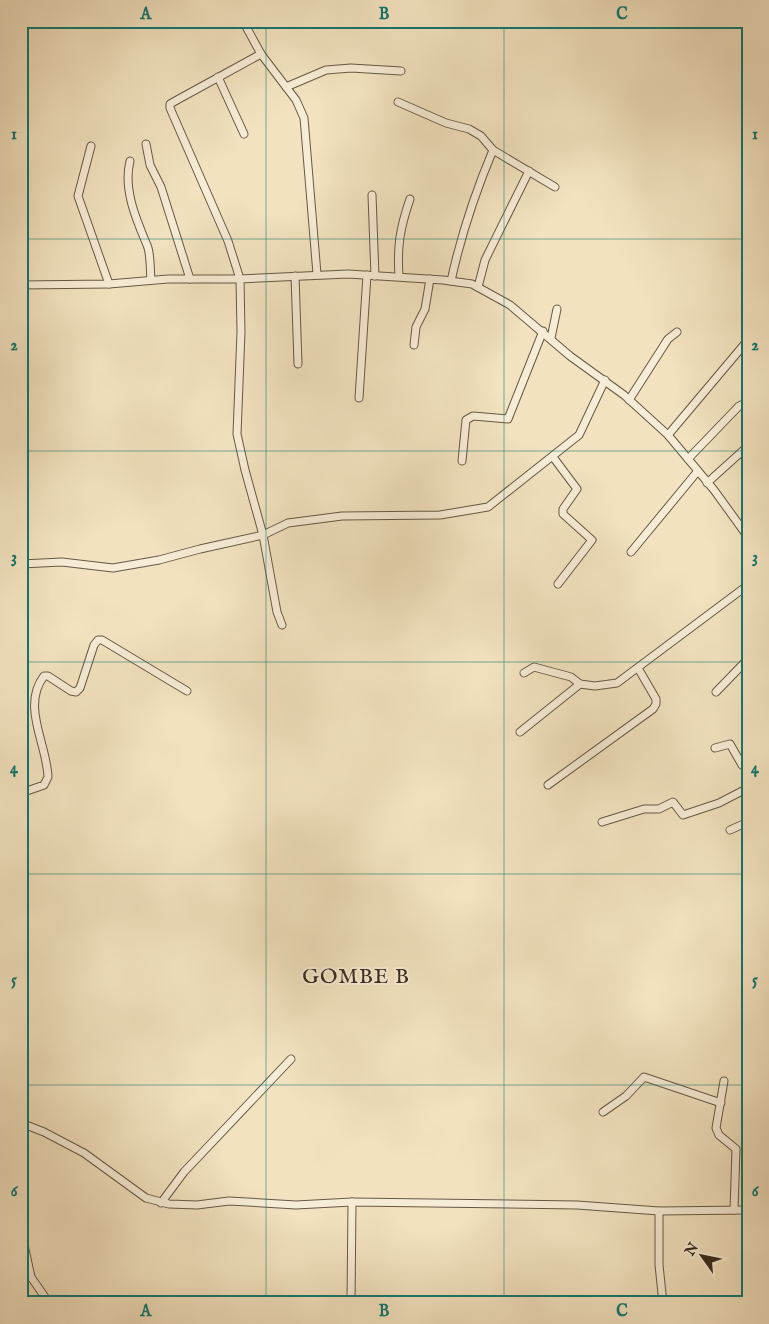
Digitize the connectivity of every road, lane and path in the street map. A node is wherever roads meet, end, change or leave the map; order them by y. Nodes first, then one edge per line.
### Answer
1 (243, 21) edge
2 (260, 54) junction
3 (401, 71) dead end
4 (218, 77) junction
5 (286, 87) junction
6 (398, 102) dead end
7 (244, 134) dead end
8 (146, 144) dead end
9 (91, 146) dead end
10 (493, 150) junction
11 (130, 161) dead end
12 (529, 171) junction
13 (555, 187) dead end
14 (372, 195) dead end
15 (410, 199) dead end
16 (317, 274) junction
17 (371, 275) junction
18 (295, 276) junction
19 (399, 276) junction
20 (190, 279) junction
21 (240, 279) junction
22 (430, 279) junction
23 (151, 280) junction
24 (451, 280) junction
25 (109, 284) junction
26 (21, 285) edge
27 (478, 287) junction
28 (557, 309) dead end
29 (543, 331) junction
30 (677, 332) dead end
31 (551, 338) junction
32 (748, 340) edge
33 (414, 345) dead end
34 (298, 364) dead end
35 (606, 380) junction
36 (359, 398) dead end
37 (629, 400) junction
38 (748, 402) edge
39 (668, 435) junction
40 (748, 446) edge
41 (553, 457) junction
42 (688, 459) junction
43 (462, 461) dead end
44 (697, 472) junction
45 (708, 483) junction
46 (263, 535) junction
47 (748, 537) edge
48 (631, 552) dead end
49 (21, 564) edge
50 (558, 584) dead end
51 (748, 585) edge
52 (282, 625) dead end
53 (748, 659) edge
54 (638, 668) junction
55 (524, 673) dead end
56 (580, 684) junction
57 (187, 691) dead end
58 (716, 692) dead end
59 (520, 732) dead end
60 (715, 748) dead end
61 (748, 769) edge
62 (548, 785) dead end
63 (748, 788) edge
64 (21, 793) edge
65 (602, 822) dead end
66 (748, 822) edge
67 (730, 830) dead end
68 (291, 1059) dead end
69 (724, 1080) dead end
70 (721, 1103) junction
71 (603, 1112) dead end
72 (21, 1123) edge
73 (161, 1202) junction
74 (352, 1202) junction
75 (734, 1210) junction
76 (748, 1210) edge
77 (659, 1211) junction
78 (21, 1230) edge
79 (23, 1256) edge
80 (49, 1303) edge
81 (350, 1303) edge
82 (663, 1303) edge

1 - 2 street
2 - 4 street
2 - 5 street
3 - 5 street
4 - 7 street
4 - 21 street
5 - 16 street
6 - 10 street
8 - 20 street
9 - 25 street
10 - 12 street
10 - 24 street
11 - 23 street
12 - 13 street
12 - 27 street
14 - 17 street
15 - 19 street
16 - 17 street
16 - 18 street
17 - 19 street
17 - 36 street
18 - 21 street
18 - 34 street
19 - 22 street
20 - 21 street
20 - 23 street
21 - 46 street
22 - 24 street
22 - 33 street
23 - 25 street
24 - 27 street
25 - 26 street
27 - 29 street
28 - 31 street
29 - 31 street
29 - 43 street
30 - 37 street
31 - 35 street
32 - 39 street
35 - 37 street
35 - 41 street
37 - 39 street
38 - 42 street
39 - 42 street
40 - 45 street
41 - 46 street
41 - 50 street
42 - 44 street
44 - 45 street
44 - 48 street
45 - 47 street
46 - 49 street
46 - 52 street
51 - 54 street
53 - 58 street
54 - 56 street
54 - 62 street
55 - 56 street
56 - 59 street
57 - 64 street
60 - 61 street
63 - 65 street
66 - 67 street
68 - 73 street
69 - 70 street
70 - 71 street
70 - 75 street
72 - 73 street
73 - 74 street
74 - 77 street
74 - 81 street
75 - 76 street
75 - 77 street
77 - 82 street
78 - 79 street
79 - 80 street

